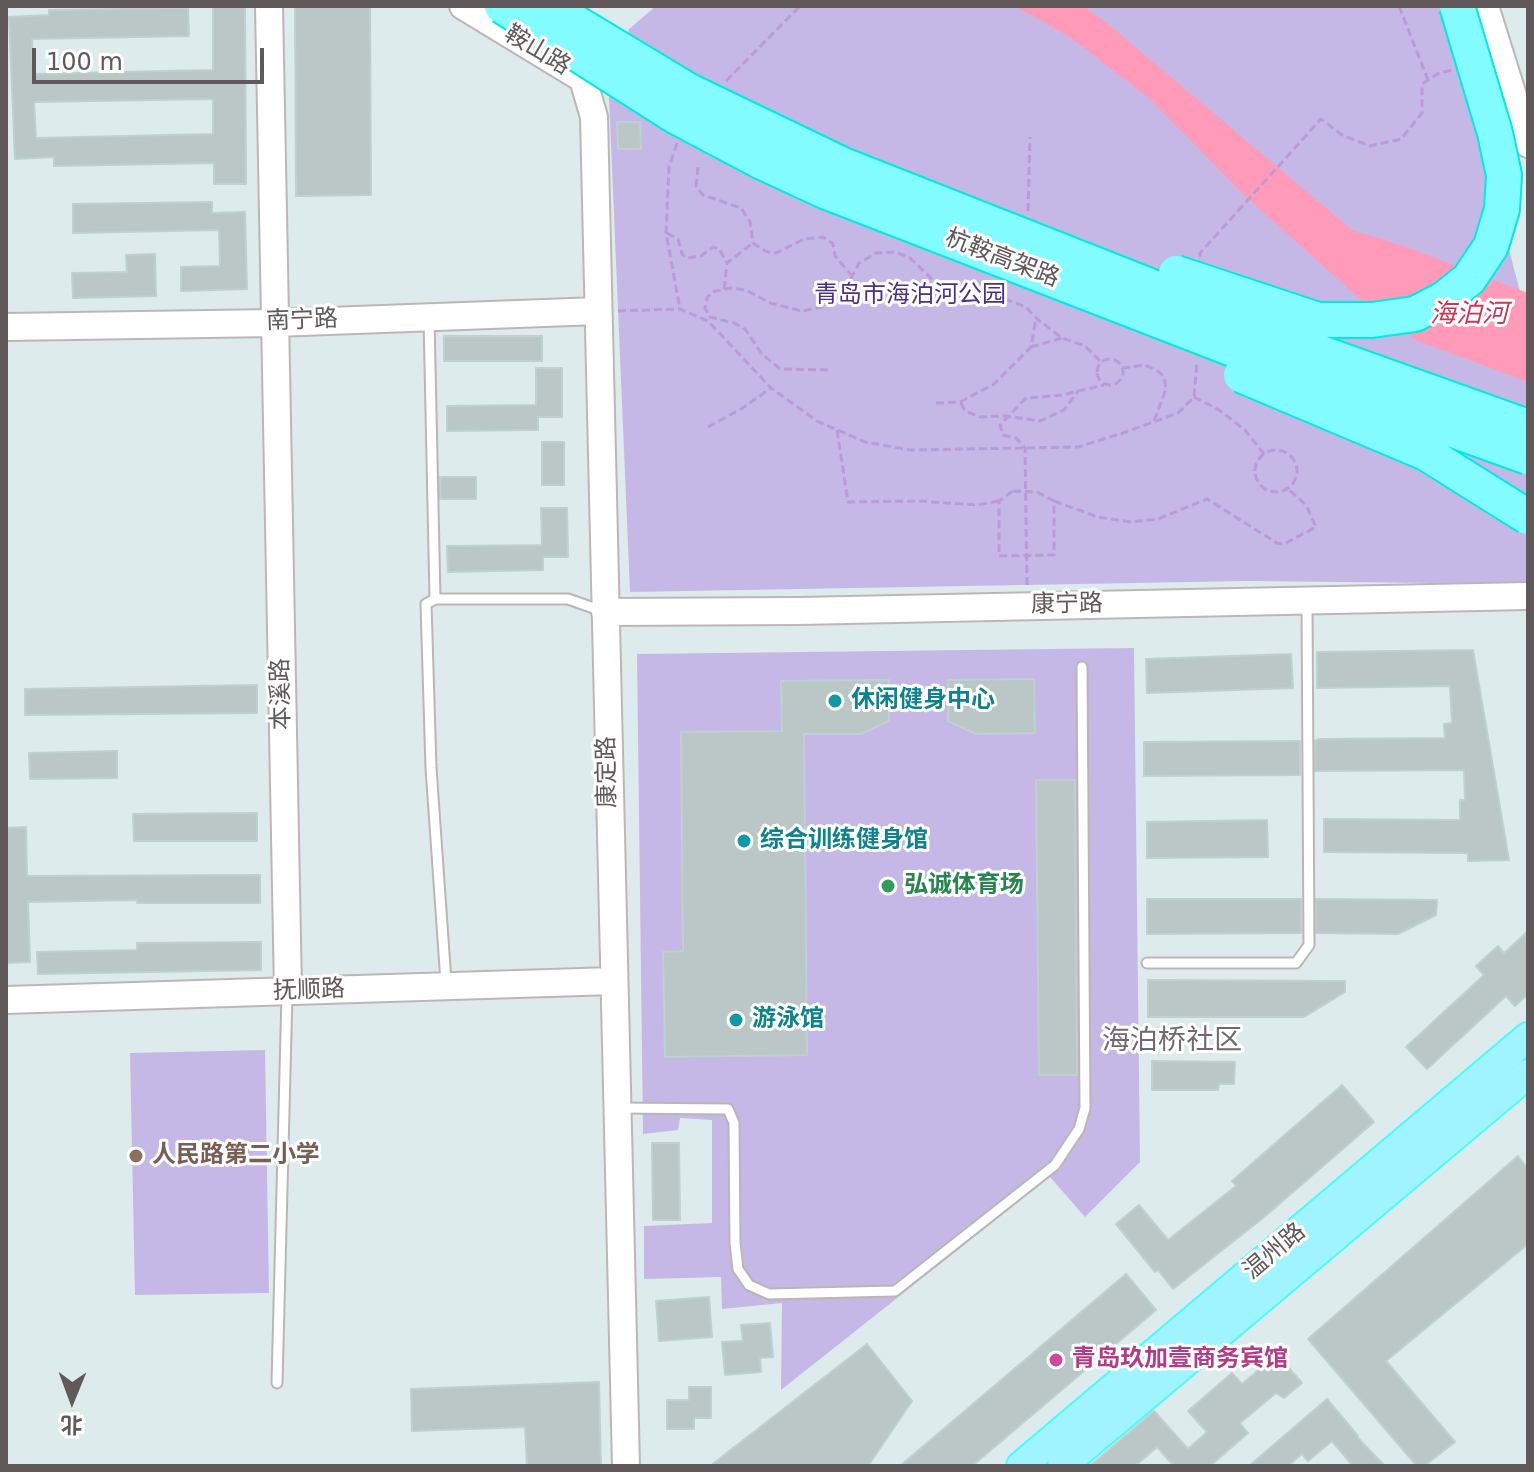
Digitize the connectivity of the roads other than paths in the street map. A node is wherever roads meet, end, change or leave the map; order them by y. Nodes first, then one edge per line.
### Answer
1 (269, 6) edge
2 (463, 6) edge
3 (502, 6) edge
4 (547, 6) edge
5 (1457, 6) edge
6 (1485, 6) edge
7 (583, 79) junction
8 (1528, 144) edge
9 (835, 178) junction
10 (598, 311) junction
11 (429, 317) junction
12 (275, 323) junction
13 (6, 327) edge
14 (1528, 427) edge
15 (1528, 457) edge
16 (1528, 517) edge
17 (1528, 596) edge
18 (435, 599) junction
19 (1306, 600) junction
20 (605, 612) junction
21 (1082, 667) dead end
22 (1147, 963) dead end
23 (613, 981) junction
24 (446, 986) junction
25 (288, 991) junction
26 (6, 1000) edge
27 (1528, 1037) edge
28 (1527, 1075) edge
29 (615, 1108) junction
30 (277, 1383) dead end
31 (626, 1466) edge
32 (1021, 1466) edge
33 (1062, 1466) edge

1 - 12 street, 本溪路
2 - 7 street, 鞍山路
3 - 9 highway, 杭鞍高架路, bridge
4 - 7 street, 鞍山路
4 - 9 highway, 杭鞍高架路, bridge
5 - 9 highway, bridge
6 - 8 street
7 - 10 street, 康定路
9 - 14 highway, 杭鞍高架路, bridge
9 - 15 highway, 杭鞍高架路, bridge
9 - 16 highway, bridge
10 - 11 street, 南宁路
10 - 20 street, 康定路
11 - 12 street, 南宁路
11 - 18 lane
12 - 13 street, 南宁路
12 - 25 street, 本溪路
17 - 19 street, 康宁路
18 - 20 lane
18 - 24 lane
19 - 20 street, 康宁路
19 - 22 lane
20 - 23 street, 康定路
21 - 29 lane
23 - 24 street, 抚顺路
23 - 29 street, 康定路
24 - 25 street, 抚顺路
25 - 26 street, 抚顺路
25 - 30 lane, 本溪路
27 - 32 main road, 温州路
28 - 33 main road, 温州路
29 - 31 street, 康定路

